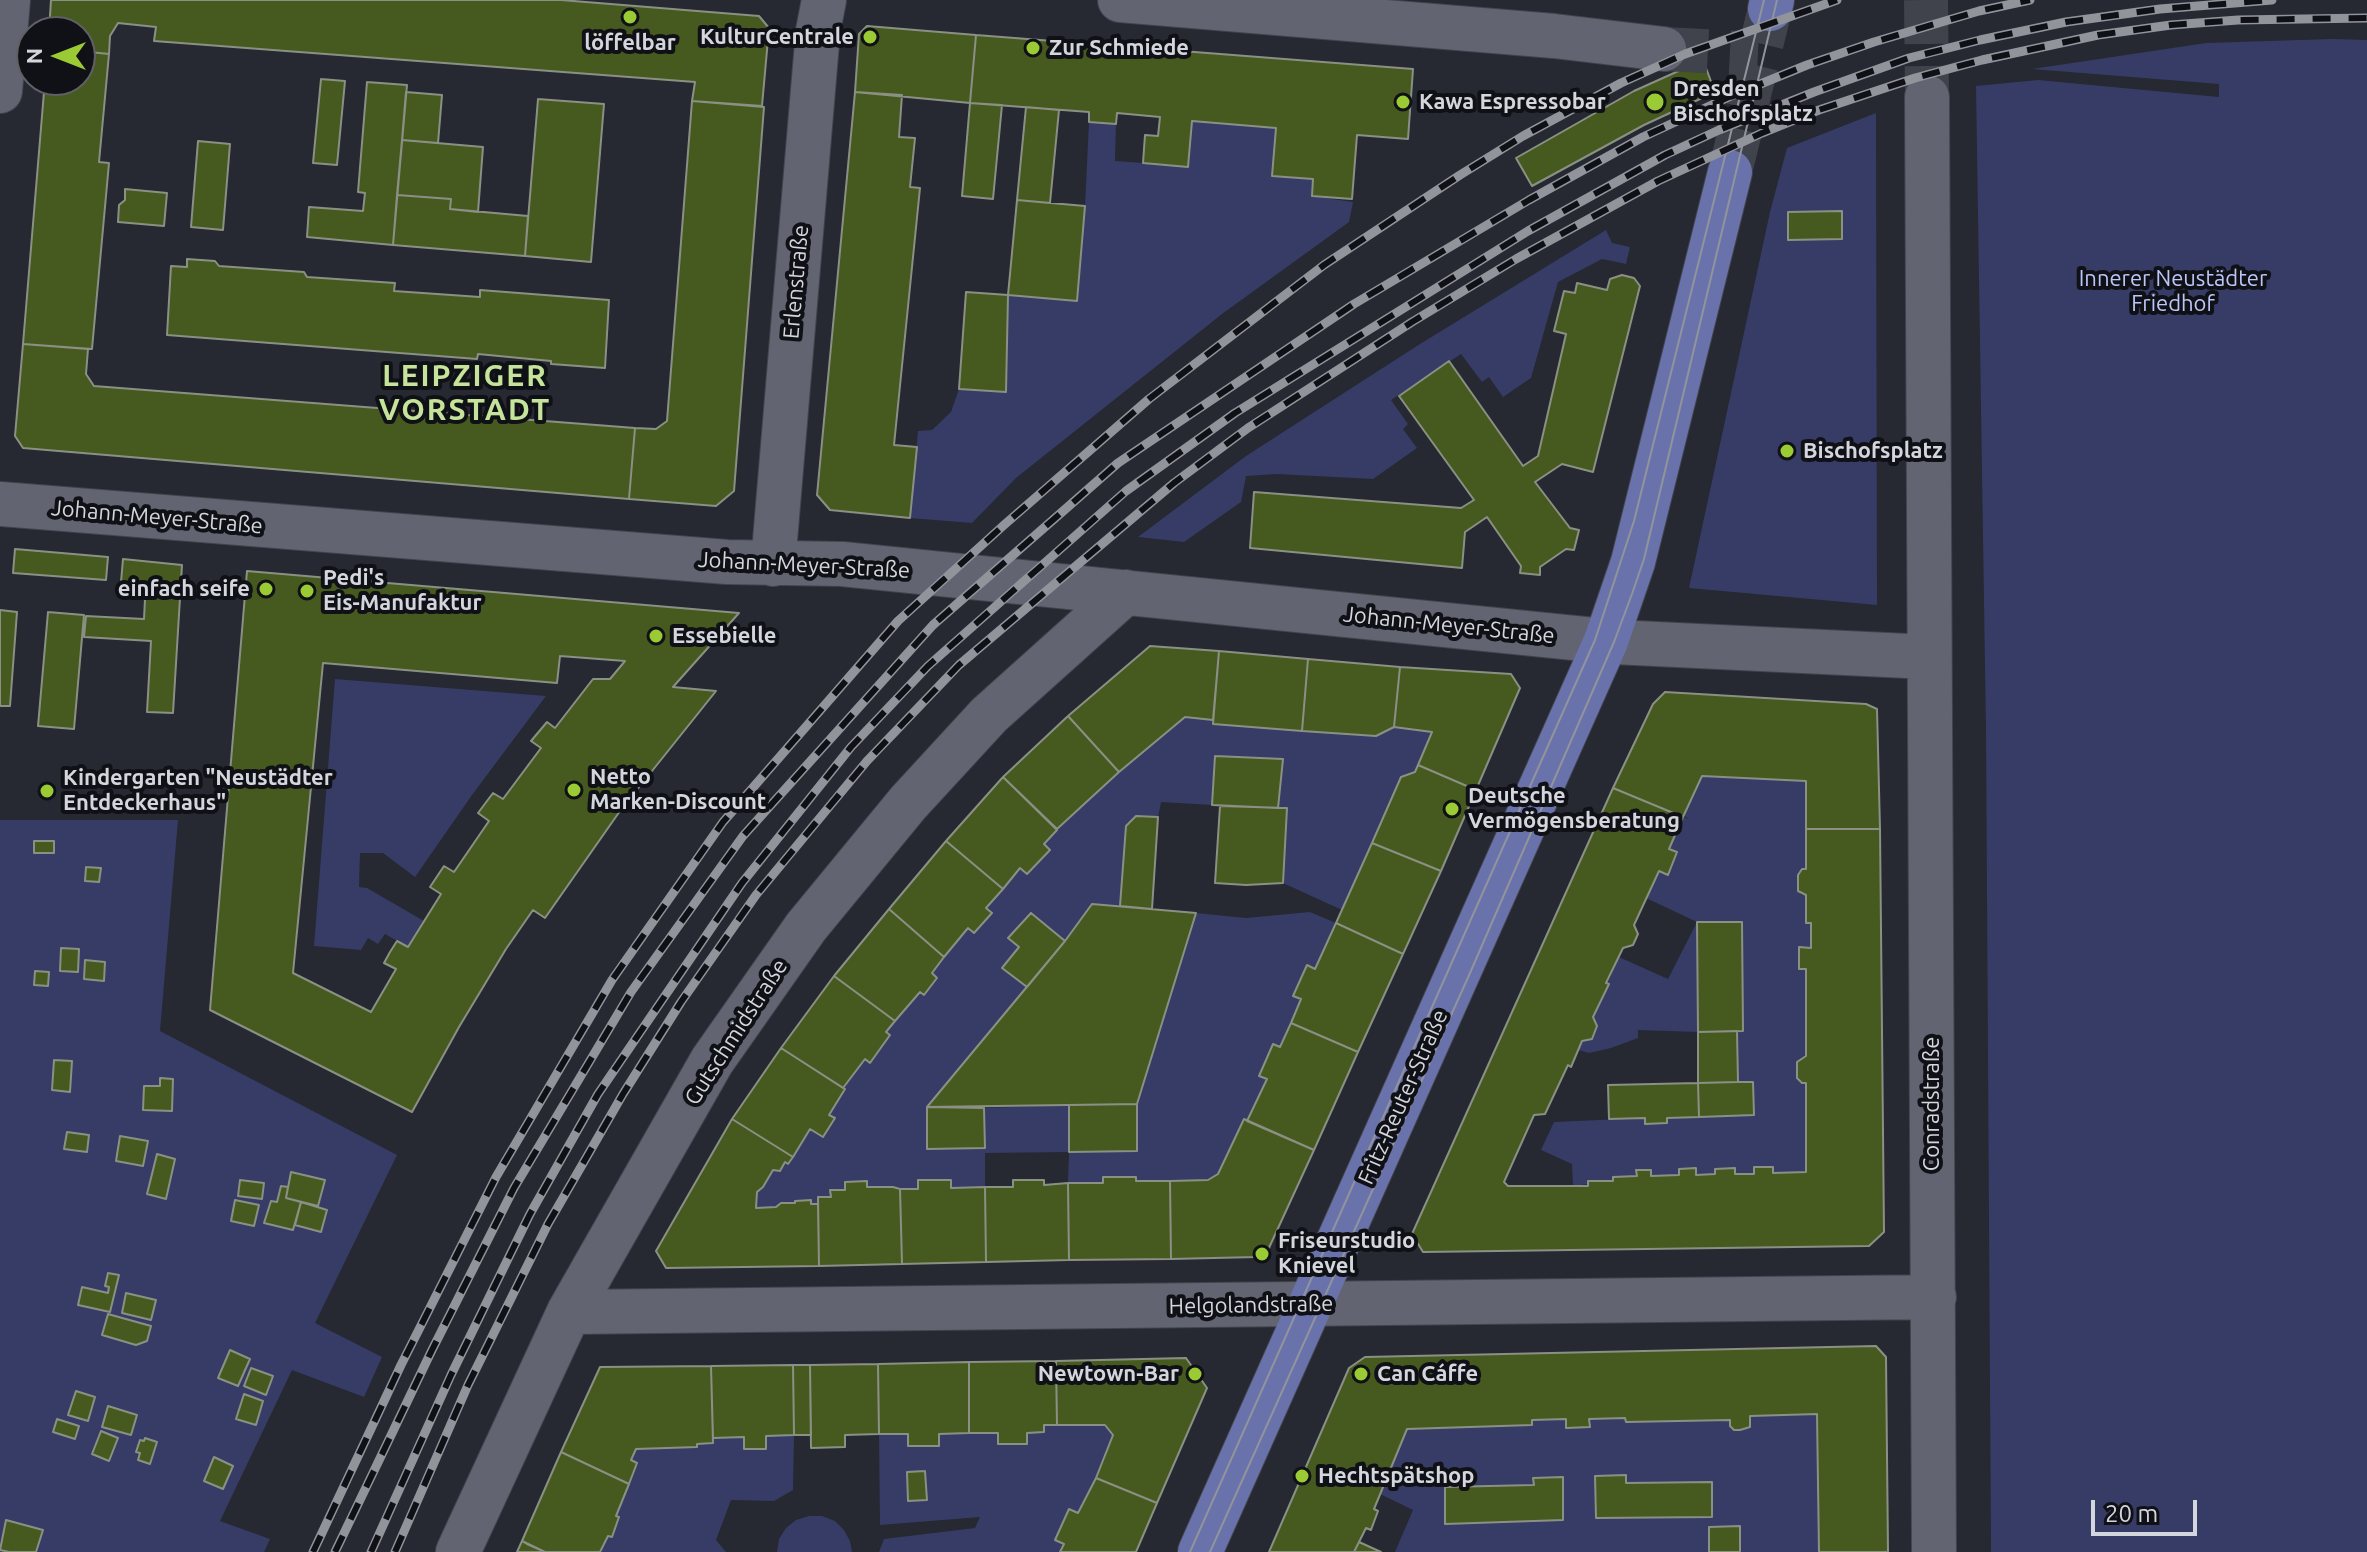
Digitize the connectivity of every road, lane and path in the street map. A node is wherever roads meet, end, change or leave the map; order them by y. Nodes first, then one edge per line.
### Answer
1 (8, 0) edge
2 (824, 0) edge
3 (1120, 0) edge
4 (1664, 49) tunnel mouth
5 (0, 91) edge
6 (1927, 97) tunnel mouth
7 (1730, 172) tunnel mouth
8 (0, 504) edge
9 (773, 564) junction
10 (1126, 592) junction
11 (1606, 641) junction
12 (1929, 657) junction
13 (1934, 1297) junction
14 (1311, 1304) junction
15 (569, 1312) junction
16 (458, 1552) edge
17 (1200, 1552) edge
18 (1934, 1552) edge

1 - 5 street
2 - 9 street, Erlenstraße
3 - 4 street
6 - 12 street
7 - 11 main road
8 - 9 street, Johann-Meyer-Straße
9 - 10 street, Johann-Meyer-Straße
10 - 11 street, Johann-Meyer-Straße
10 - 15 street, Gutschmidstraße
11 - 12 street
11 - 14 main road, Fritz-Reuter-Straße
12 - 13 street, Conradstraße
13 - 14 street, Helgolandstraße
13 - 18 street, Conradstraße
14 - 15 street, Helgolandstraße
14 - 17 main road, Fritz-Reuter-Straße
15 - 16 street, Gutschmidstraße

